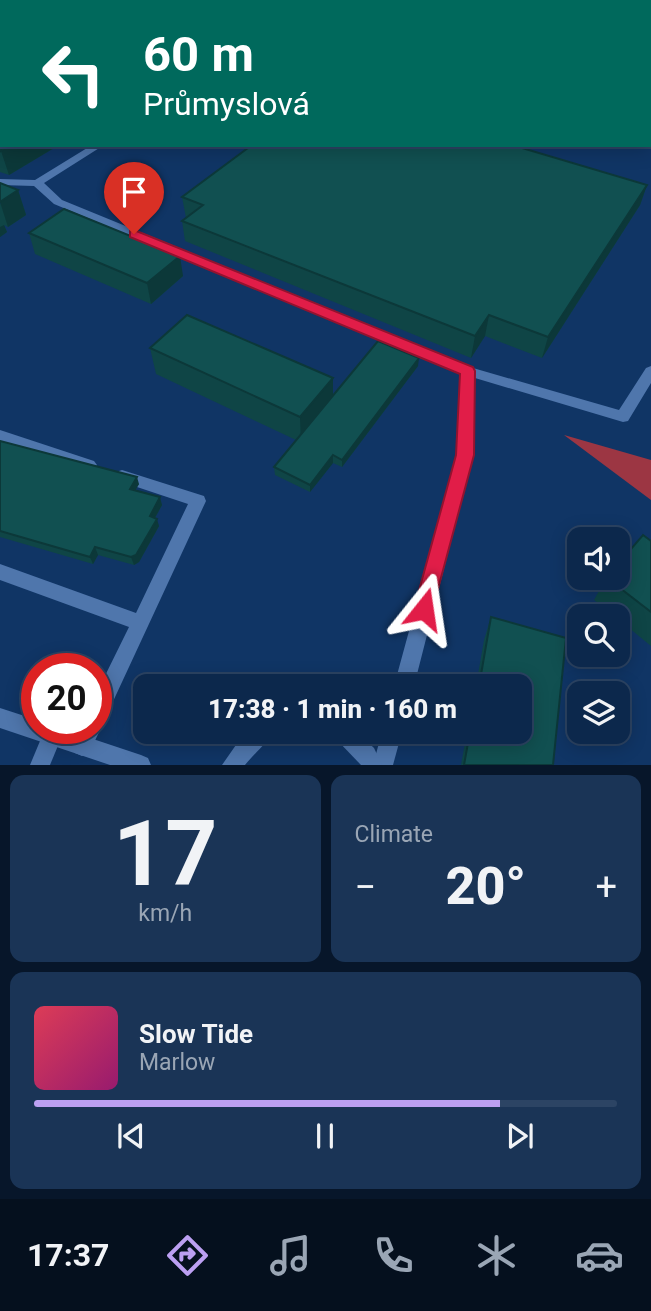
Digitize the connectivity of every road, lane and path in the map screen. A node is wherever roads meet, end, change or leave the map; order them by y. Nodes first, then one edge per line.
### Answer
1 (96, 147) edge
2 (0, 182) edge
3 (37, 183) junction
4 (468, 371) junction
5 (651, 371) edge
6 (0, 436) edge
7 (0, 572) edge
8 (140, 623) junction
9 (407, 674) edge
10 (112, 682) edge
11 (0, 718) edge
12 (21, 725) edge
13 (49, 744) edge
14 (97, 744) edge
15 (247, 744) edge
16 (356, 744) edge
17 (389, 744) edge
18 (127, 763) edge
19 (40, 765) edge
20 (232, 765) edge
21 (372, 765) edge
22 (383, 765) edge

1 - 3 street
2 - 3 street
3 - 4 street
4 - 5 street
4 - 9 street
6 - 8 street
7 - 8 street
8 - 10 street
11 - 12 street
13 - 19 street
14 - 18 street
15 - 20 street
16 - 21 street
17 - 22 street

